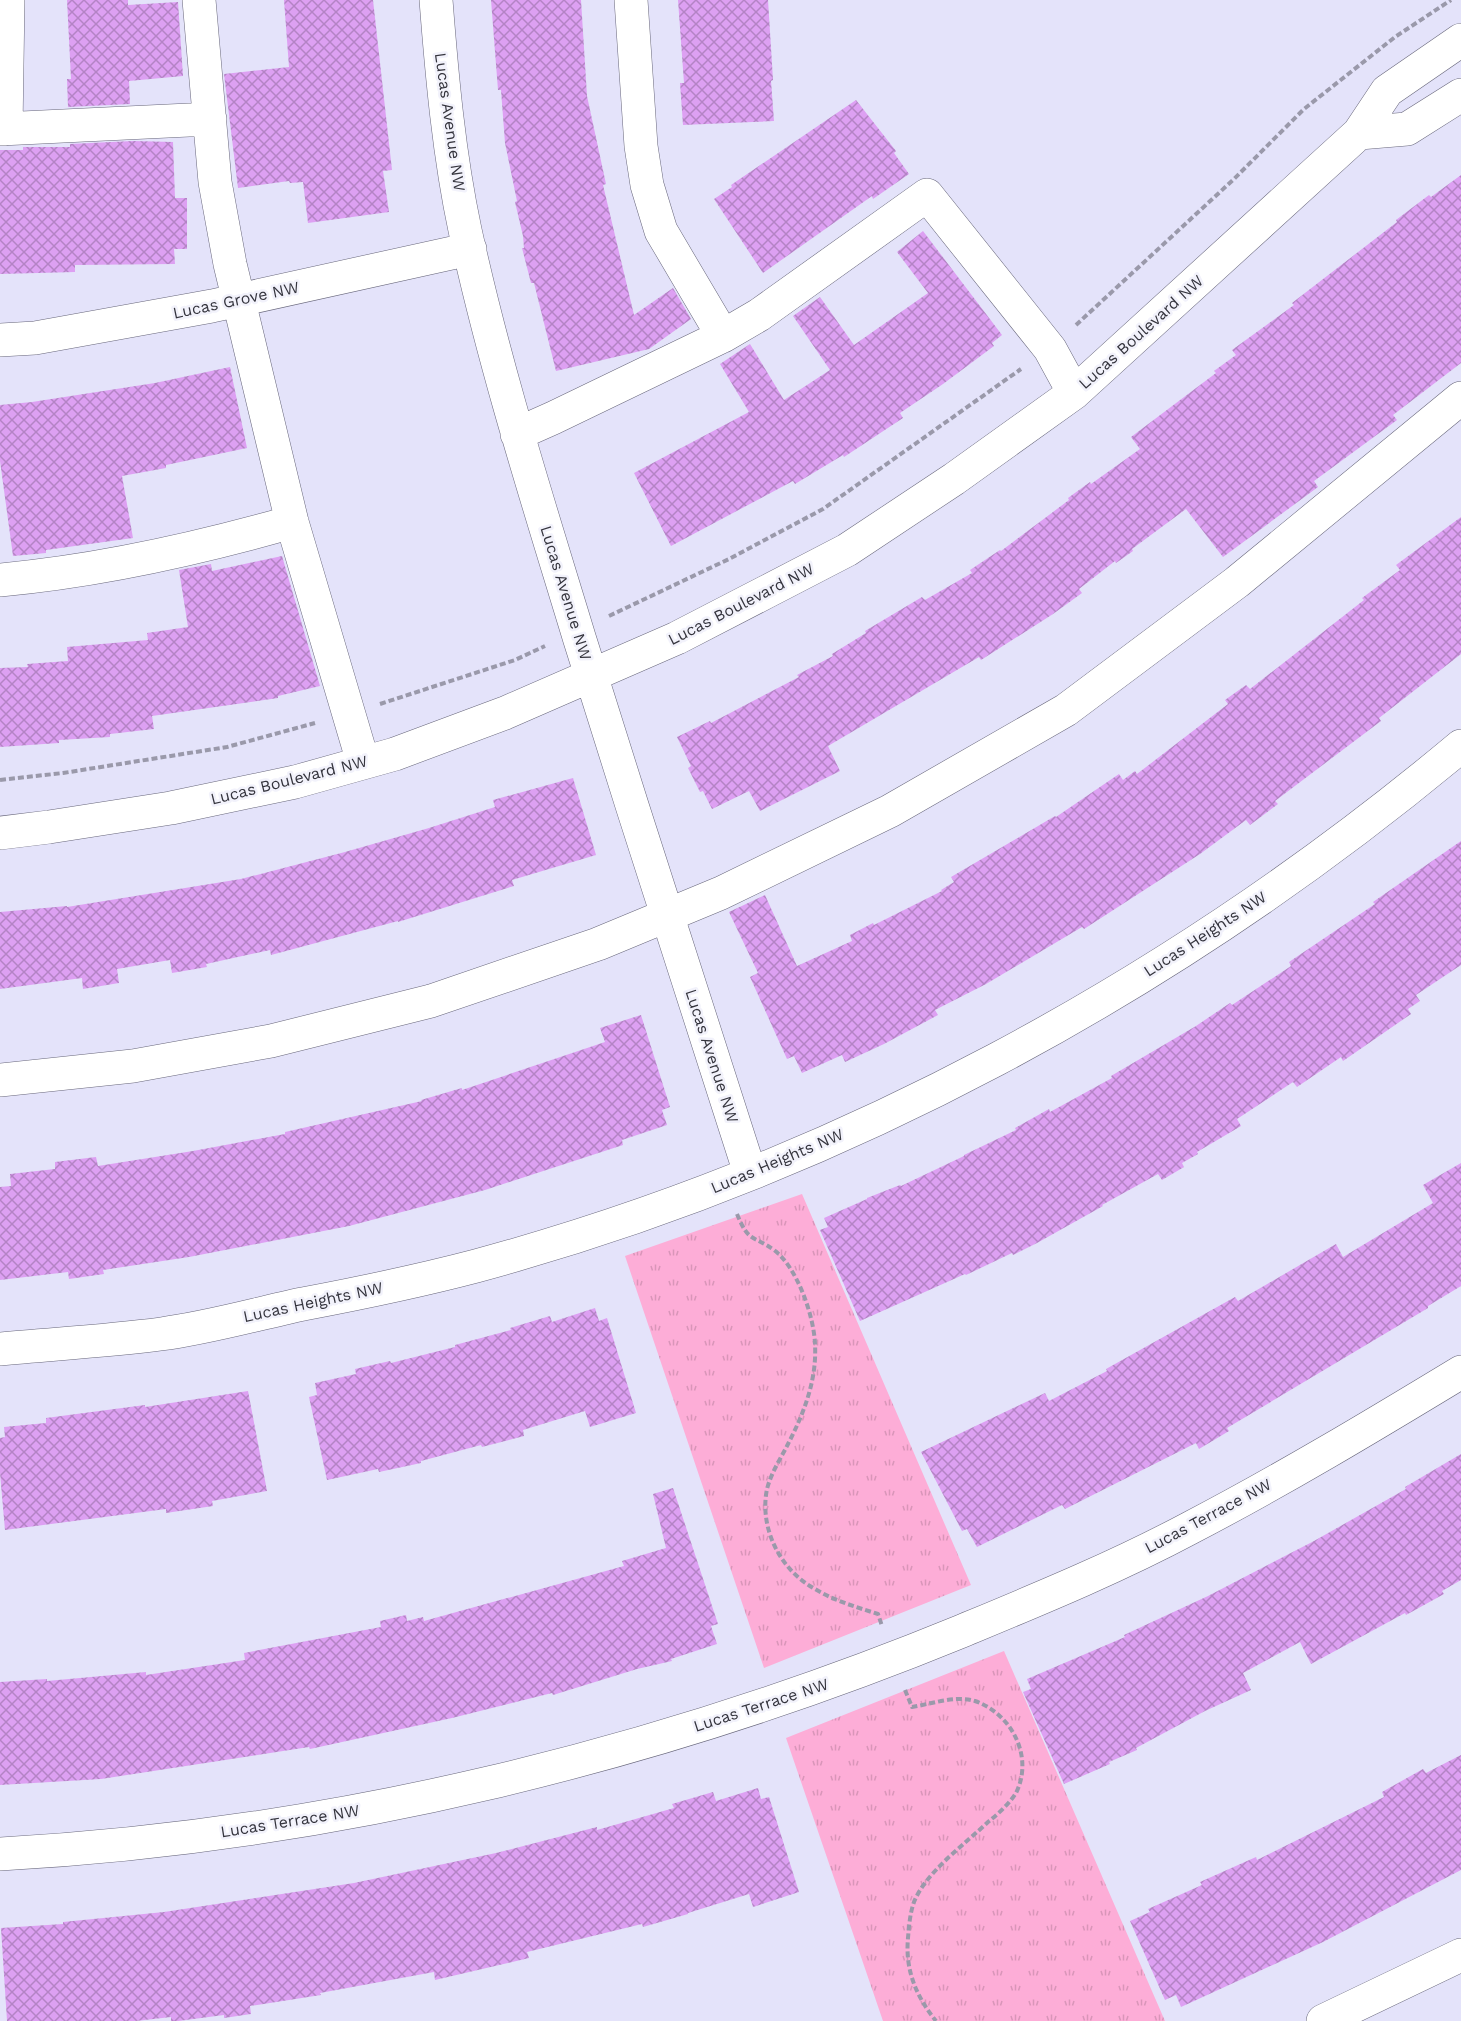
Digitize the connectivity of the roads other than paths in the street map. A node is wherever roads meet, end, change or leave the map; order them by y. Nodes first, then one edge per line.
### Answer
1 (8, 0) edge
2 (199, 0) edge
3 (436, 0) edge
4 (631, 0) edge
5 (1461, 40) edge
6 (1461, 95) edge
7 (210, 119) junction
8 (3, 129) edge
9 (1359, 133) junction
10 (470, 249) junction
11 (239, 301) junction
12 (723, 336) junction
13 (0, 340) edge
14 (1074, 393) junction
15 (1461, 398) edge
16 (517, 434) junction
17 (292, 522) junction
18 (0, 580) edge
19 (591, 674) junction
20 (1461, 747) edge
21 (363, 762) junction
22 (0, 833) edge
23 (666, 916) junction
24 (0, 1080) edge
25 (737, 1178) junction
26 (0, 1349) edge
27 (1461, 1372) edge
28 (0, 1854) edge
29 (1461, 1955) edge
30 (1323, 2021) edge

1 - 8 street
2 - 7 street
3 - 10 street, Lucas Avenue NW
4 - 12 street
5 - 9 street, Lucas Boulevard NW
6 - 9 street
7 - 8 street
7 - 11 street
9 - 14 street, Lucas Boulevard NW
10 - 11 street, Lucas Grove NW
10 - 16 street, Lucas Avenue NW
11 - 13 street, Lucas Grove NW
11 - 17 street
12 - 14 street
12 - 16 street
14 - 19 street, Lucas Boulevard NW
15 - 23 street
16 - 19 street, Lucas Avenue NW
17 - 18 street
17 - 21 street
19 - 21 street, Lucas Boulevard NW
19 - 23 street, Lucas Avenue NW
20 - 25 street, Lucas Heights NW
21 - 22 street, Lucas Boulevard NW
23 - 24 street
23 - 25 street, Lucas Avenue NW
25 - 26 street, Lucas Heights NW
27 - 28 street, Lucas Terrace NW
29 - 30 street

